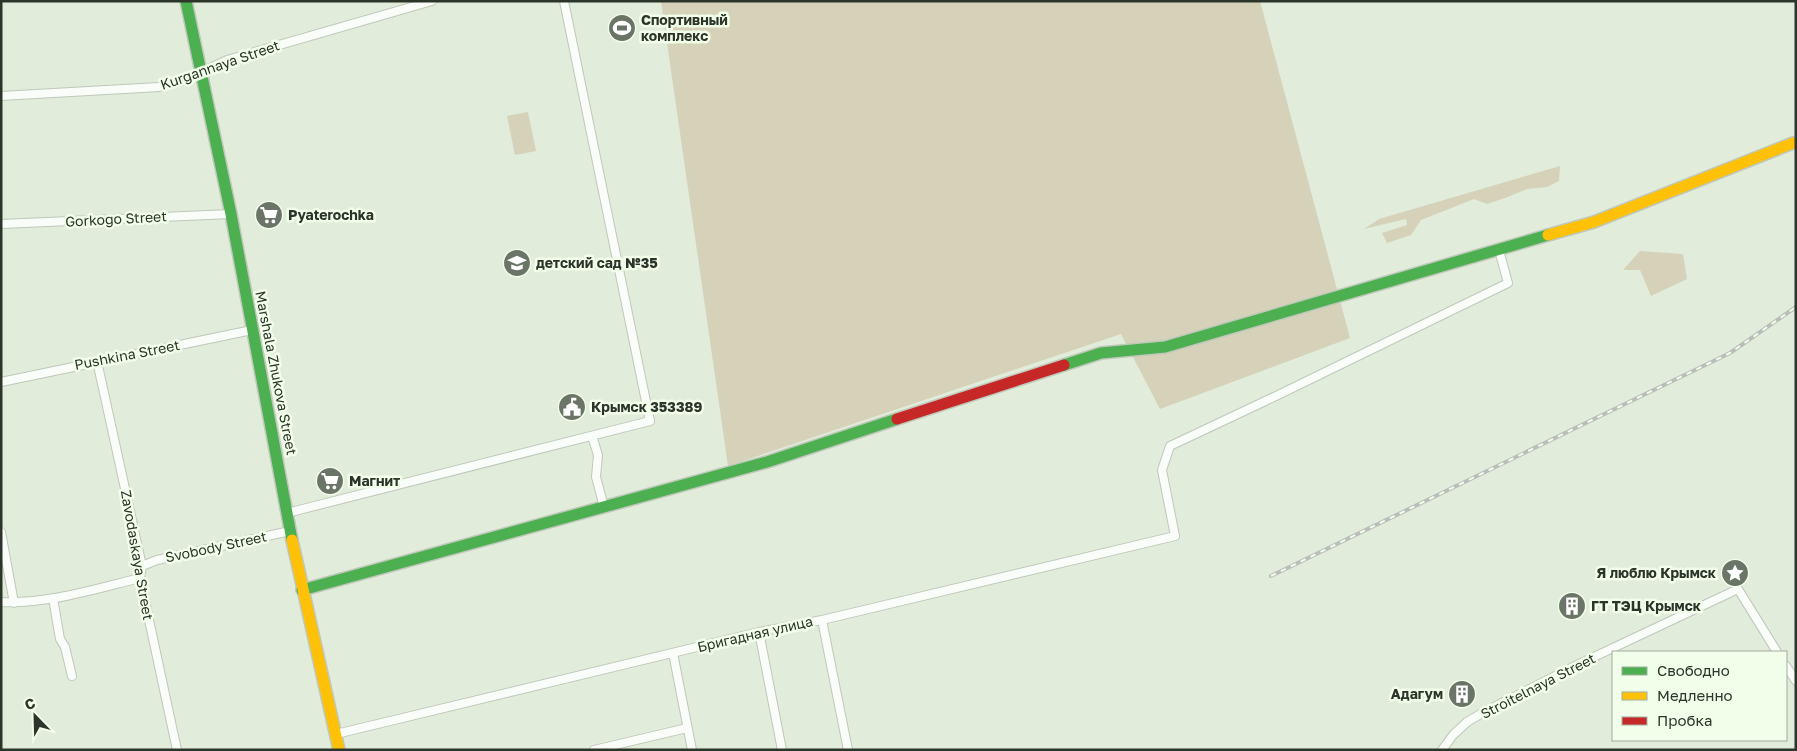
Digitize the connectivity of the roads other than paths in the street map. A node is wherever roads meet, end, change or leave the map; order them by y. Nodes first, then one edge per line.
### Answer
1 (186, 1) edge
2 (432, 1) edge
3 (564, 1) edge
4 (201, 71) junction
5 (1, 96) edge
6 (1793, 143) dead end
7 (231, 214) junction
8 (1, 224) edge
9 (1499, 250) junction
10 (252, 330) junction
11 (97, 361) junction
12 (1, 382) edge
13 (592, 436) junction
14 (604, 507) junction
15 (287, 513) junction
16 (290, 531) junction
17 (1, 532) edge
18 (142, 566) junction
19 (140, 578) junction
20 (302, 590) junction
21 (53, 598) junction
22 (1, 602) edge
23 (14, 603) junction
24 (822, 620) junction
25 (758, 632) junction
26 (1776, 651) edge
27 (673, 653) junction
28 (1787, 668) edge
29 (72, 676) dead end
30 (1796, 681) edge
31 (687, 728) junction
32 (336, 734) junction
33 (177, 750) edge
34 (339, 750) edge
35 (594, 750) edge
36 (692, 750) edge
37 (782, 750) edge
38 (848, 750) edge
39 (1442, 750) edge

1 - 4 street, Marshala Zhukova Street
2 - 4 street, Kurgannaya Street
3 - 13 street
4 - 5 street, Kurgannaya Street
4 - 7 street, Marshala Zhukova Street
6 - 9 street
7 - 8 street, Gorkogo Street
7 - 10 street, Marshala Zhukova Street
9 - 14 street
9 - 24 street, Бригадная улица
10 - 11 street, Pushkina Street
10 - 15 street, Marshala Zhukova Street
11 - 12 street, Pushkina Street
11 - 18 street, Zavodaskaya Street
13 - 14 street
13 - 15 street
14 - 20 street
15 - 16 street, Marshala Zhukova Street
16 - 18 street, Svobody Street
16 - 20 street, Marshala Zhukova Street
17 - 23 street
18 - 19 street, Zavodaskaya Street
19 - 21 street
19 - 33 street, Zavodaskaya Street
20 - 32 street, Marshala Zhukova Street
21 - 23 street
21 - 29 street
22 - 23 street
24 - 25 street, Бригадная улица
24 - 38 street
25 - 27 street, Бригадная улица
25 - 37 street
26 - 39 street, Stroitelnaya Street
27 - 31 street
27 - 32 street, Бригадная улица
28 - 30 street
31 - 35 street
31 - 36 street
32 - 34 street, Marshala Zhukova Street

